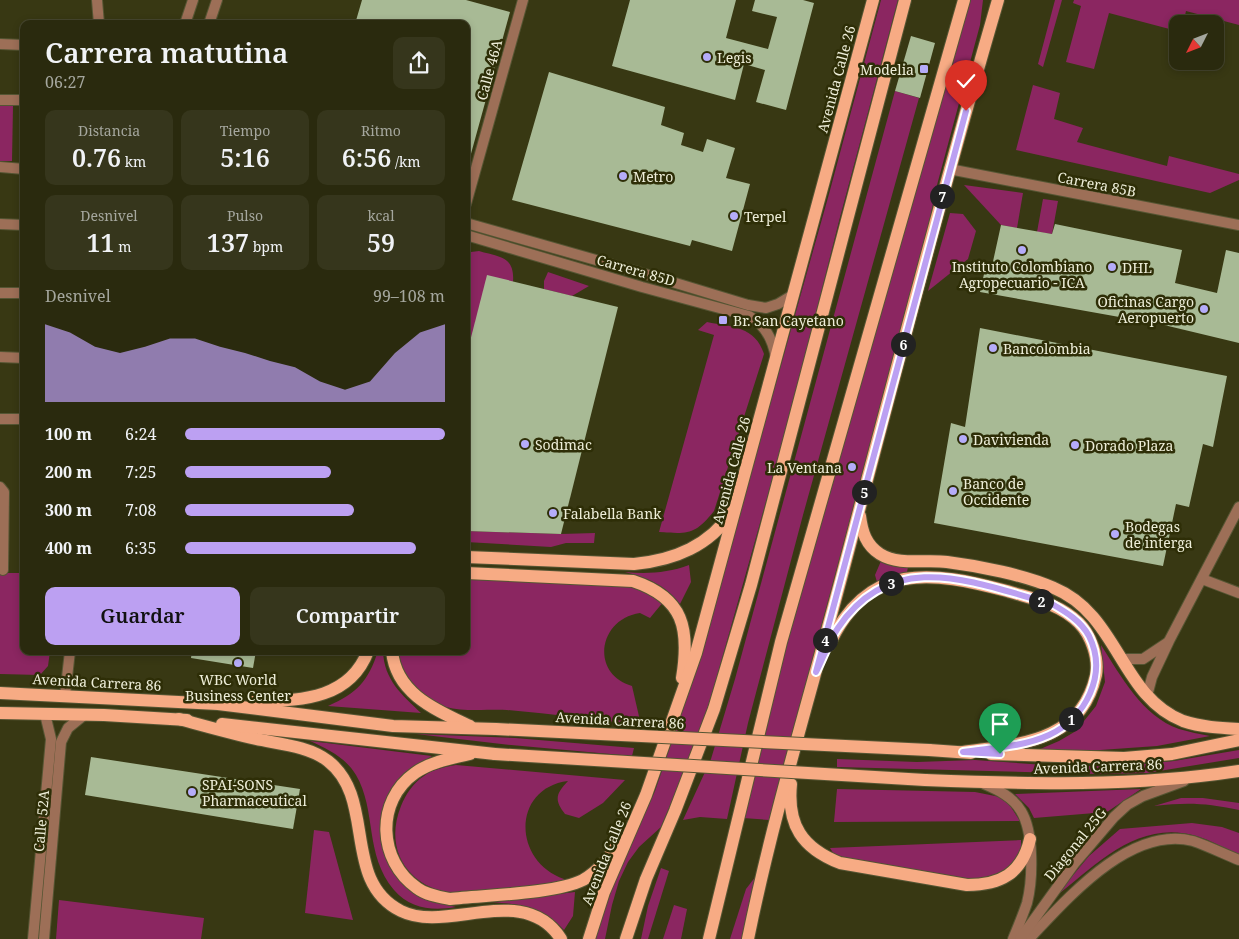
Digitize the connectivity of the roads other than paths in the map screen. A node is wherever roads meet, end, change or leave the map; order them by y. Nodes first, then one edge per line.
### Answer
1 (97, 0) edge
2 (193, 0) edge
3 (217, 0) edge
4 (523, 0) edge
5 (873, 0) edge
6 (905, 0) edge
7 (964, 0) edge
8 (989, 0) edge
9 (998, 0) edge
10 (100, 20) edge
11 (186, 20) edge
12 (210, 20) edge
13 (0, 44) edge
14 (20, 45) edge
15 (977, 72) junction
16 (0, 100) edge
17 (20, 100) edge
18 (0, 168) edge
19 (20, 169) edge
20 (949, 169) junction
21 (470, 190) edge
22 (0, 224) edge
23 (470, 224) edge
24 (20, 225) edge
25 (1239, 225) edge
26 (470, 235) edge
27 (0, 293) edge
28 (20, 293) edge
29 (793, 295) junction
30 (0, 357) edge
31 (20, 358) edge
32 (776, 358) junction
33 (0, 419) edge
34 (20, 419) edge
35 (1, 488) edge
36 (738, 502) junction
37 (1239, 507) edge
38 (859, 510) junction
39 (1, 544) edge
40 (470, 557) edge
41 (3, 570) dead end
42 (470, 574) edge
43 (1202, 579) junction
44 (1239, 593) edge
45 (1170, 641) junction
46 (70, 655) edge
47 (366, 655) edge
48 (392, 655) edge
49 (1122, 659) junction
50 (816, 672) junction
51 (0, 693) edge
52 (65, 695) junction
53 (1147, 696) junction
54 (218, 704) junction
55 (677, 711) junction
56 (0, 713) edge
57 (45, 714) junction
58 (84, 715) junction
59 (179, 719) junction
60 (475, 728) junction
61 (1239, 729) edge
62 (1239, 740) edge
63 (481, 752) junction
64 (963, 752) junction
65 (793, 758) junction
66 (1239, 771) edge
67 (1195, 777) junction
68 (981, 782) junction
69 (646, 796) junction
70 (1030, 839) junction
71 (1239, 860) edge
72 (33, 939) edge
73 (44, 939) edge
74 (561, 939) edge
75 (588, 939) edge
76 (626, 939) edge
77 (709, 939) edge
78 (748, 939) edge
79 (1013, 939) edge
80 (1020, 939) edge
81 (1029, 939) edge

1 - 10 street
2 - 11 street
3 - 12 street
4 - 21 street, Calle 46A
5 - 29 main road, Avenida Calle 26
6 - 76 main road
7 - 77 main road
8 - 15 main road
9 - 15 main road
13 - 14 street
15 - 20 main road
16 - 17 street
18 - 19 street
20 - 25 street, Carrera 85B
20 - 38 main road
22 - 24 street
23 - 29 street, Carrera 85D
26 - 32 street, Carrera 85D
27 - 28 street
29 - 32 main road, Avenida Calle 26
30 - 31 street
32 - 36 main road, Avenida Calle 26
33 - 34 street
35 - 39 street
36 - 40 main road
36 - 55 main road, Avenida Calle 26
37 - 43 street
38 - 49 main road
38 - 50 main road
39 - 41 street
42 - 55 main road
43 - 44 street
43 - 45 street
45 - 49 street
45 - 53 street
46 - 52 street
47 - 54 main road
48 - 60 main road
49 - 53 main road
50 - 64 main road
50 - 65 main road
51 - 52 main road, Avenida Carrera 86
52 - 54 main road, Avenida Carrera 86
53 - 61 main road
54 - 60 main road, Avenida Carrera 86
55 - 69 main road, Avenida Calle 26
56 - 57 main road, Avenida Carrera 86
57 - 58 main road, Avenida Carrera 86
57 - 72 street, Calle 52A
58 - 59 main road, Avenida Carrera 86
58 - 73 street, Calle 52A
59 - 63 main road, Avenida Carrera 86
59 - 74 main road
60 - 64 main road, Avenida Carrera 86, bridge
62 - 64 main road, Avenida Carrera 86
63 - 68 main road, Avenida Carrera 86, bridge
63 - 69 main road
65 - 70 main road
65 - 78 main road
66 - 67 main road, Avenida Carrera 86
67 - 68 main road, Avenida Carrera 86
67 - 80 street, Diagonal 25G
68 - 70 street, Diagonal 25G
69 - 75 main road, Avenida Calle 26
70 - 79 street, Diagonal 25G
71 - 81 street

